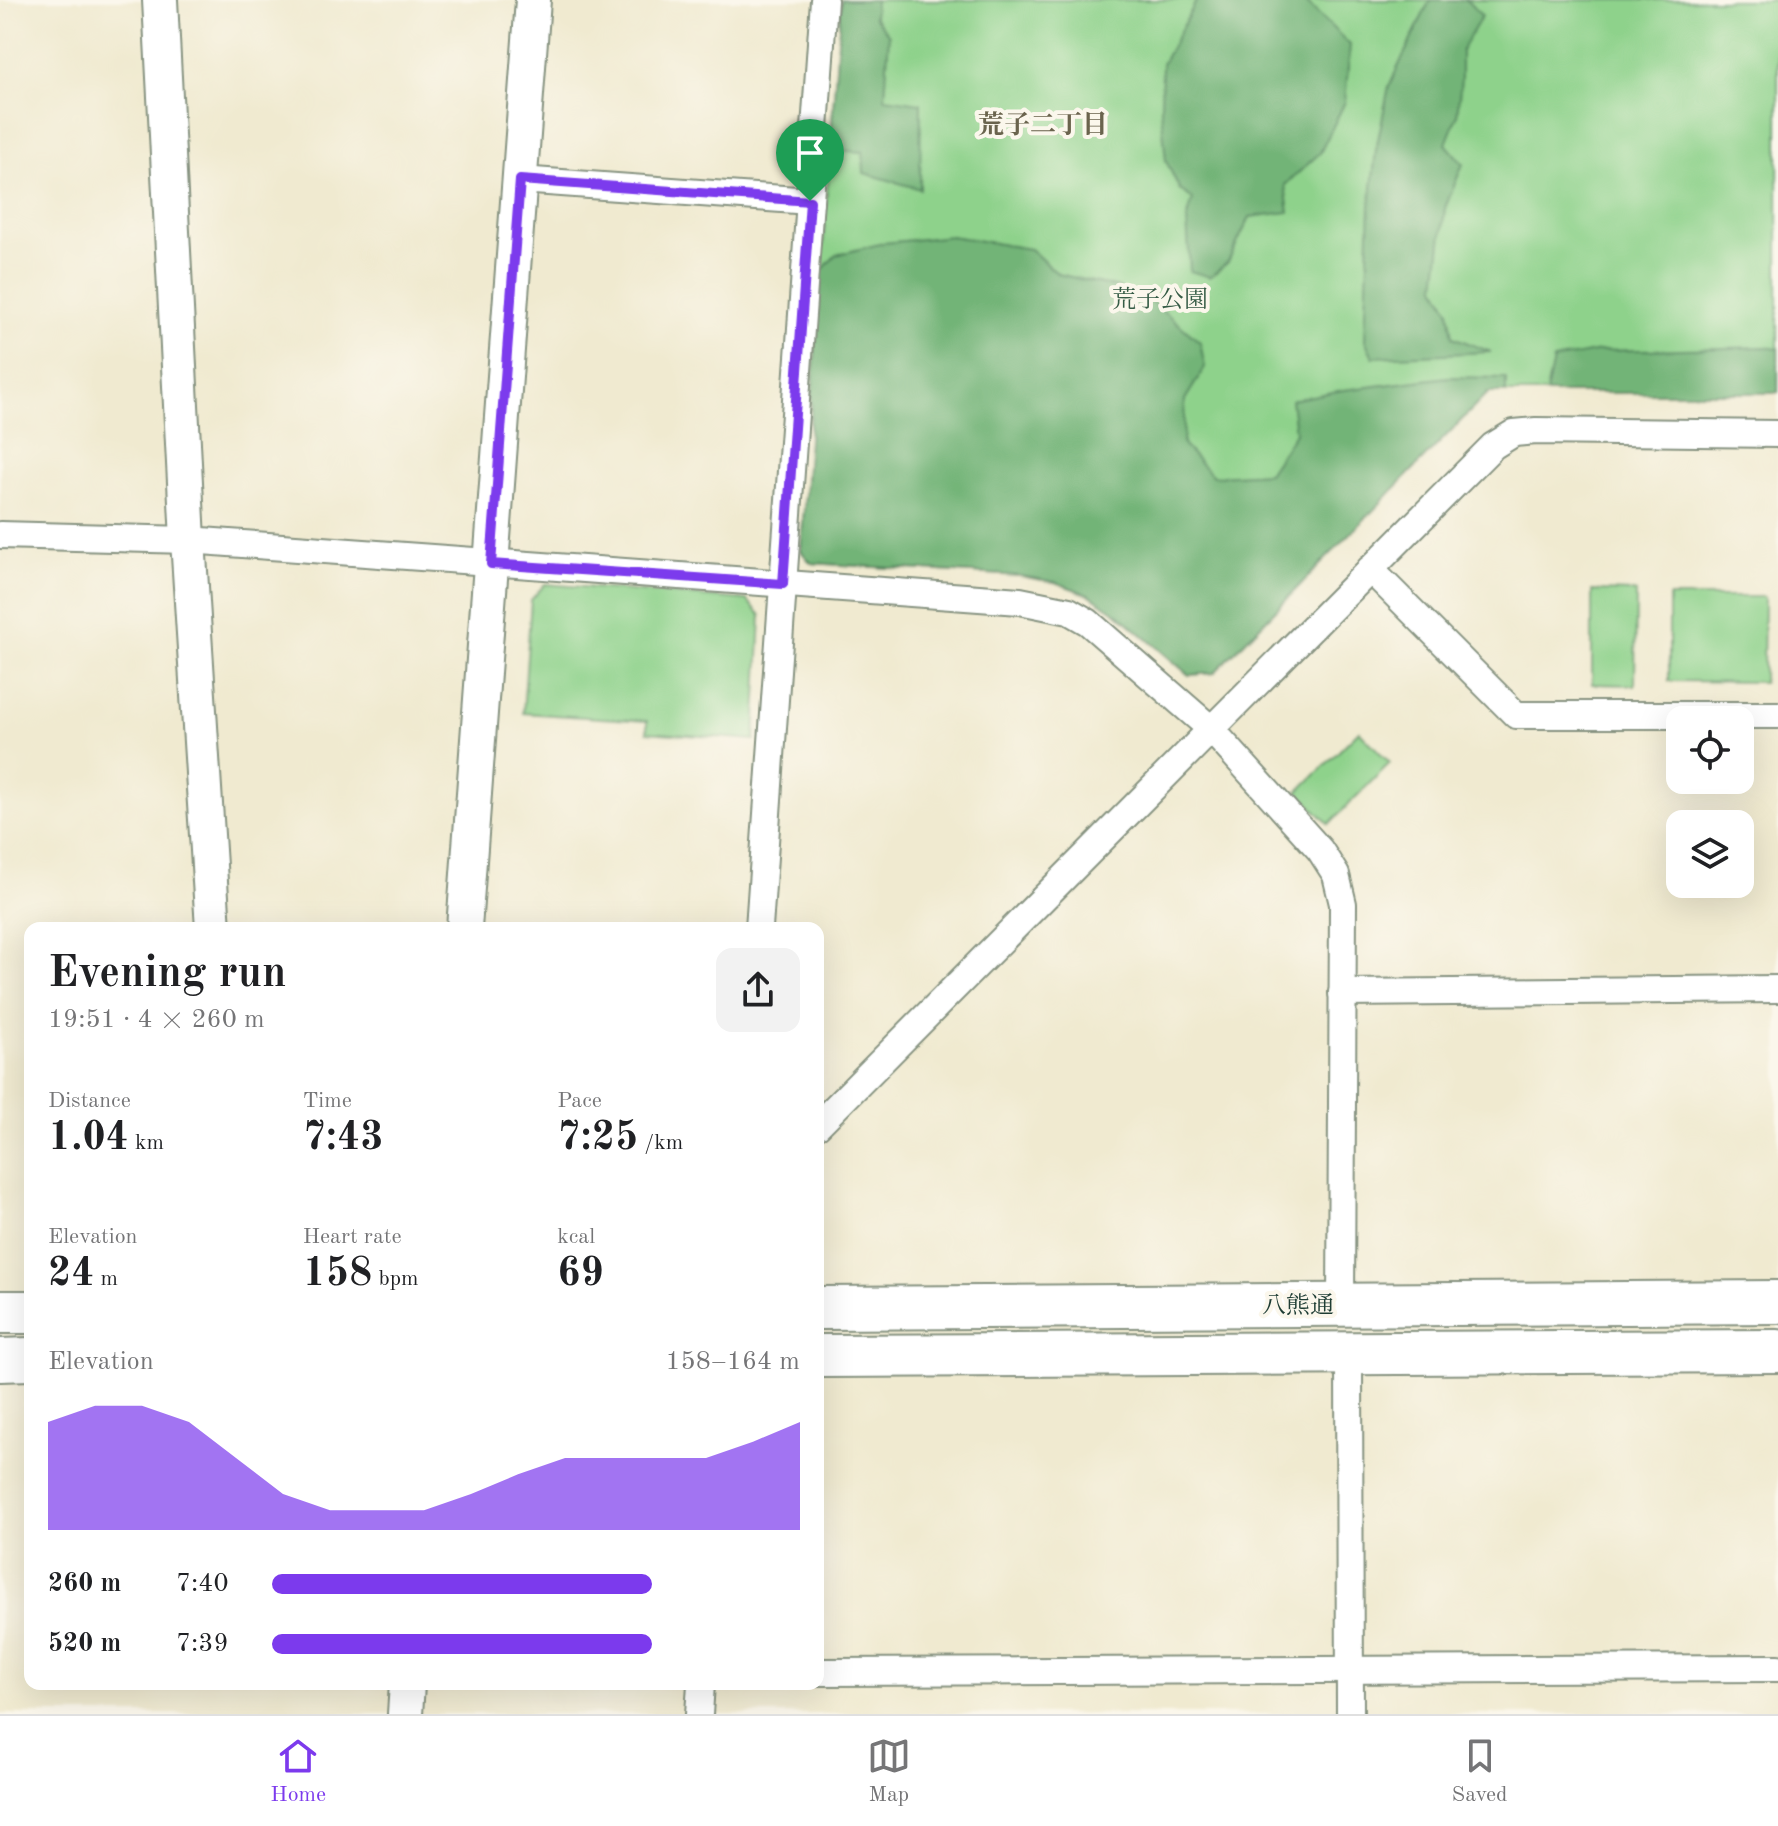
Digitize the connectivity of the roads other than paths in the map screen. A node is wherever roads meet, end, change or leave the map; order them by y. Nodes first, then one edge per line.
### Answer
1 (160, 0) edge
2 (533, 0) edge
3 (824, 0) edge
4 (520, 180) junction
5 (810, 201) junction
6 (1778, 434) edge
7 (0, 535) edge
8 (188, 540) junction
9 (491, 564) junction
10 (1370, 569) junction
11 (783, 584) junction
12 (1778, 715) edge
13 (1211, 729) junction
14 (213, 922) edge
15 (464, 922) edge
16 (759, 922) edge
17 (1778, 989) edge
18 (1342, 993) junction
19 (824, 1119) edge
20 (1778, 1302) edge
21 (1341, 1305) junction
22 (824, 1308) edge
23 (0, 1312) edge
24 (24, 1312) edge
25 (1778, 1351) edge
26 (1349, 1355) junction
27 (824, 1356) edge
28 (24, 1359) edge
29 (0, 1360) edge
30 (1778, 1668) edge
31 (1350, 1670) junction
32 (824, 1672) edge
33 (407, 1690) edge
34 (701, 1690) edge
35 (405, 1714) edge
36 (699, 1714) edge
37 (1350, 1714) edge

1 - 8 street
2 - 4 street
3 - 5 street
4 - 5 street
4 - 9 street
5 - 11 street
6 - 10 street
7 - 8 street
8 - 9 street
8 - 14 street
9 - 11 street
9 - 15 street
10 - 12 street
10 - 13 street
11 - 13 street
11 - 16 street
13 - 18 street
13 - 19 street
17 - 18 street
18 - 21 street
20 - 21 main road, 八熊通
21 - 22 main road, 八熊通
23 - 24 main road
25 - 26 main road, 八熊通
26 - 27 main road, 八熊通
26 - 31 street
28 - 29 main road
30 - 31 street
31 - 32 street
31 - 37 street
33 - 35 street
34 - 36 street

